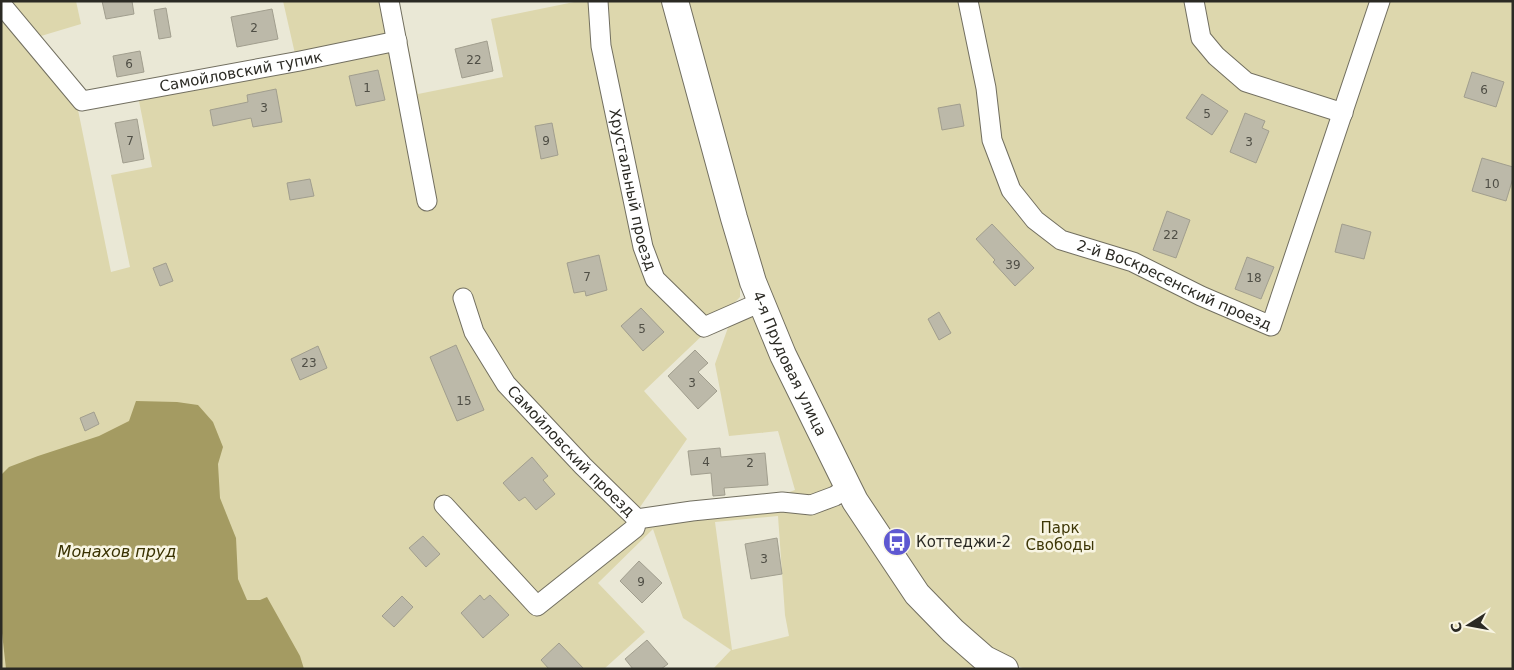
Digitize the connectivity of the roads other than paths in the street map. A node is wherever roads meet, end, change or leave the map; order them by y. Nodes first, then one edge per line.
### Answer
1 (389, 1) edge
2 (598, 1) edge
3 (675, 1) edge
4 (968, 1) edge
5 (1194, 1) edge
6 (1380, 1) edge
7 (1, 4) edge
8 (398, 41) junction
9 (1343, 113) junction
10 (427, 202) dead end
11 (463, 298) dead end
12 (761, 302) junction
13 (848, 487) junction
14 (444, 506) dead end
15 (637, 518) junction
16 (1005, 669) edge

1 - 8 street
2 - 12 street, Хрустальный проезд
3 - 12 main road, 4-я Прудовая улица
4 - 9 street, 2-й Воскресенский проезд
5 - 9 street
6 - 9 street, 2-й Воскресенский проезд
7 - 8 street, Самойловский тупик
8 - 10 street
11 - 15 street, Самойловский проезд
12 - 13 main road, 4-я Прудовая улица
13 - 15 street, Самойловский проезд
13 - 16 main road, 4-я Прудовая улица
14 - 15 street

